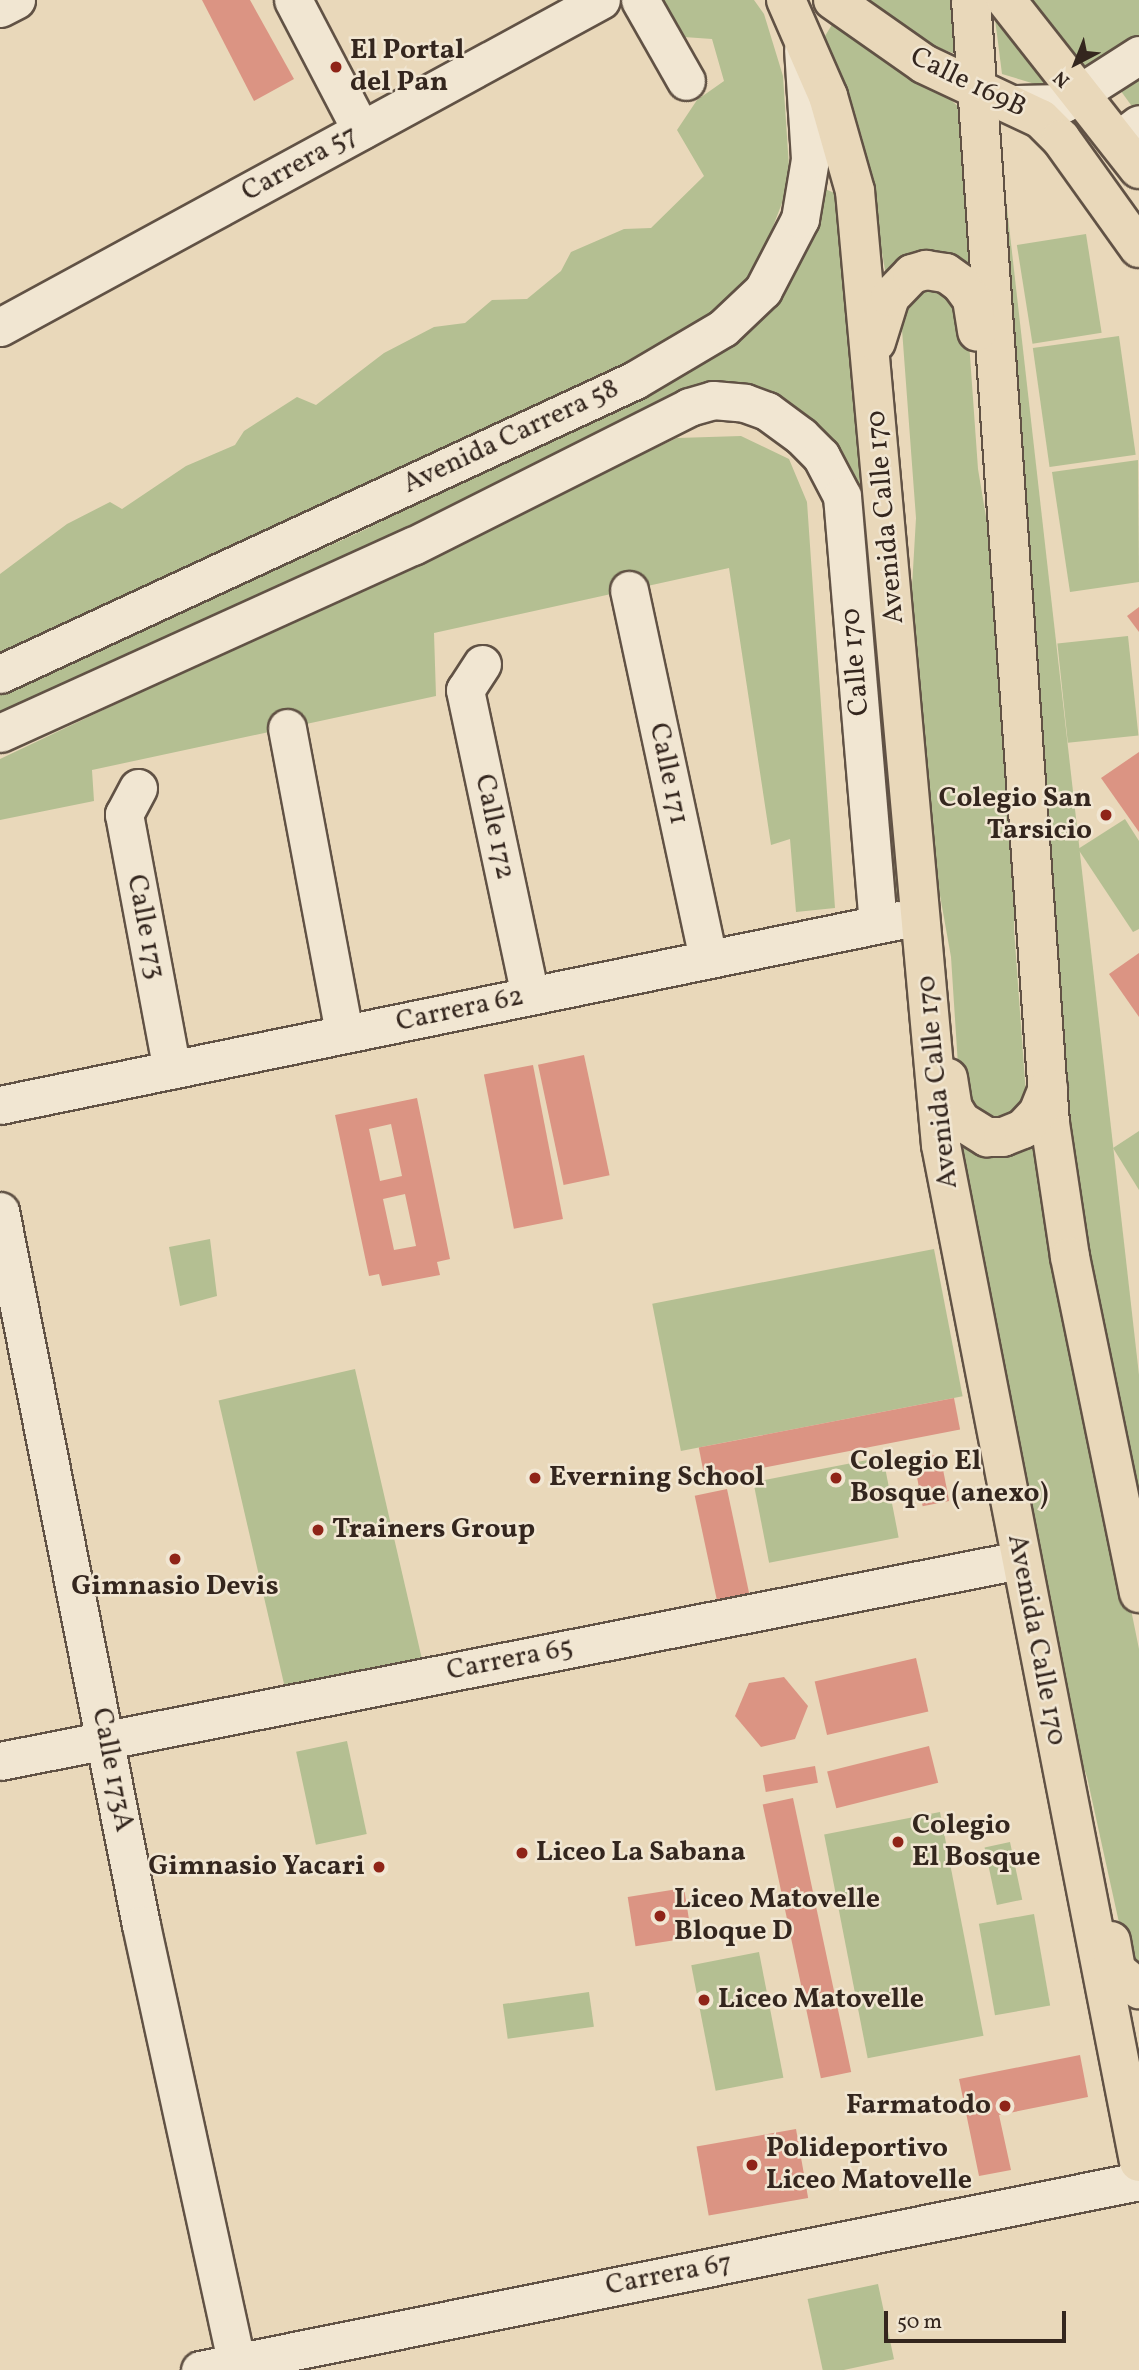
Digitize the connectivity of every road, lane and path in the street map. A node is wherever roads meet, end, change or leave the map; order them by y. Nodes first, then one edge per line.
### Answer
1 (16, 0) edge
2 (293, 0) edge
3 (601, 0) edge
4 (640, 0) edge
5 (832, 0) edge
6 (971, 0) edge
7 (1006, 0) edge
8 (0, 8) edge
9 (793, 15) edge
10 (1139, 55) edge
11 (686, 80) dead end
12 (976, 90) junction
13 (1082, 95) junction
14 (1016, 104) junction
15 (361, 130) junction
16 (1132, 144) edge
17 (1139, 248) edge
18 (0, 327) edge
19 (873, 356) junction
20 (785, 422) joint
21 (1007, 545) junction
22 (629, 590) dead end
23 (482, 664) dead end
24 (0, 674) edge
25 (287, 728) dead end
26 (0, 733) edge
27 (138, 788) dead end
28 (878, 923) junction
29 (923, 934) junction
30 (708, 958) junction
31 (530, 995) junction
32 (344, 1034) junction
33 (172, 1070) junction
34 (1048, 1088) junction
35 (0, 1105) edge
36 (2, 1227) edge
37 (1020, 1560) junction
38 (1139, 1593) edge
39 (1050, 1709) junction
40 (106, 1739) junction
41 (0, 1760) edge
42 (1139, 1989) edge
43 (1139, 2162) edge
44 (1139, 2181) edge
45 (238, 2366) edge
46 (200, 2370) edge

1 - 8 street
2 - 15 street
3 - 15 street, Carrera 57
4 - 11 street
5 - 12 main road, Calle 169B
6 - 12 main road
7 - 13 main road, Calle 169B
9 - 19 main road, Avenida Calle 170
9 - 24 street, Avenida Carrera 58
10 - 13 street
12 - 14 main road, Calle 169B
12 - 21 main road
13 - 14 street
13 - 16 main road, Calle 169B
14 - 17 main road, Calle 169B
15 - 18 street, Carrera 57
19 - 21 main road
19 - 29 main road, Avenida Calle 170
20 - 26 street, Avenida Carrera 58
20 - 28 street, Calle 170
21 - 34 main road
22 - 30 street, Calle 171
23 - 31 street, Calle 172
25 - 32 street
27 - 33 street, Calle 173
28 - 29 street, Carrera 62
28 - 30 street, Carrera 62
29 - 34 main road
29 - 37 main road, Avenida Calle 170
30 - 31 street, Carrera 62
31 - 32 street, Carrera 62
32 - 33 street, Carrera 62
33 - 35 street, Carrera 62
34 - 38 main road
36 - 40 street, Calle 173A
37 - 39 main road, Avenida Calle 170
37 - 40 street, Carrera 65
39 - 42 main road
39 - 43 main road, Avenida Calle 170
40 - 41 street, Carrera 65
40 - 45 street, Calle 173A
44 - 45 street, Carrera 67
45 - 46 street, Carrera 67

